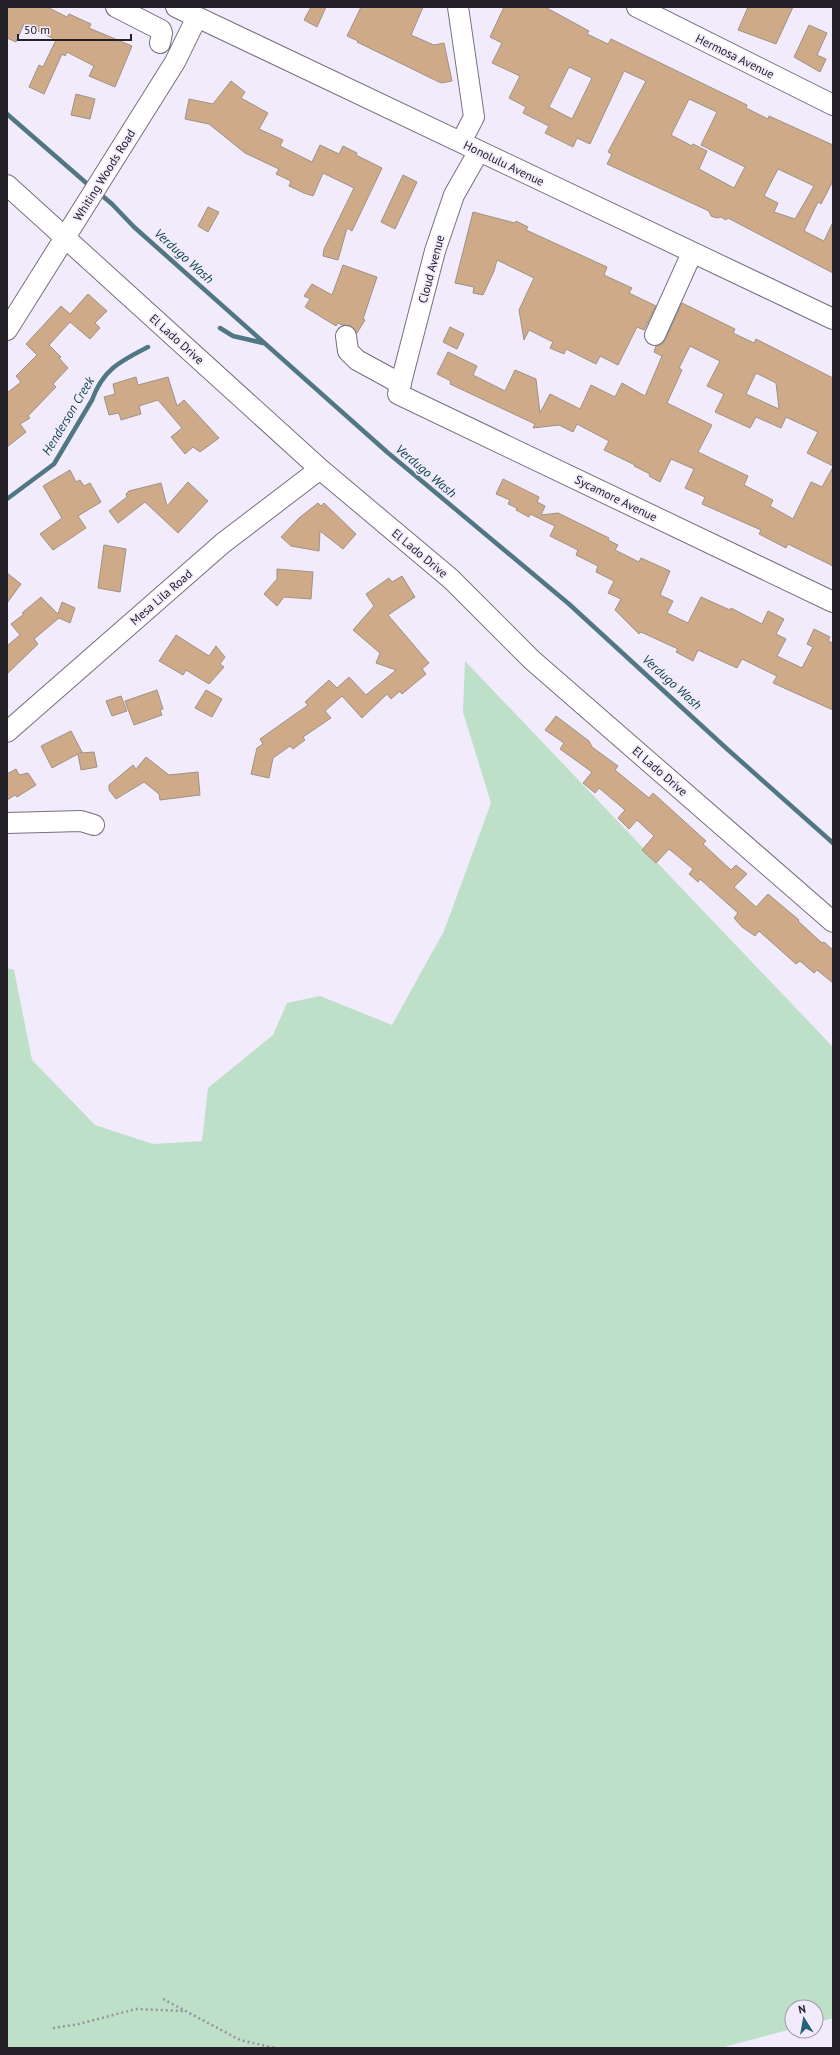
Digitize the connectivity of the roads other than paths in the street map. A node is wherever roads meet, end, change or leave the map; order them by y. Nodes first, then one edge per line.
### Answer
1 (116, 7) edge
2 (176, 7) edge
3 (458, 7) edge
4 (637, 7) edge
5 (197, 17) junction
6 (160, 43) dead end
7 (833, 105) edge
8 (461, 142) junction
9 (479, 151) junction
10 (7, 184) edge
11 (66, 236) junction
12 (692, 252) junction
13 (833, 320) edge
14 (7, 330) edge
15 (656, 335) dead end
16 (346, 336) dead end
17 (400, 389) junction
18 (320, 469) junction
19 (833, 602) edge
20 (7, 732) edge
21 (7, 823) edge
22 (94, 824) dead end
23 (833, 922) edge

1 - 6 street
2 - 5 street, Honolulu Avenue
3 - 8 street
4 - 7 street, Hermosa Avenue
5 - 8 street, Honolulu Avenue
5 - 11 street, Whiting Woods Road
8 - 9 street, Honolulu Avenue
9 - 12 street, Honolulu Avenue
9 - 17 street, Cloud Avenue
10 - 11 street, El Lado Drive
11 - 14 street, Whiting Woods Road
11 - 18 street, El Lado Drive
12 - 13 street, Honolulu Avenue
12 - 15 street
16 - 17 street, Sycamore Avenue
17 - 19 street, Sycamore Avenue
18 - 20 street, Mesa Lila Road
18 - 23 street, El Lado Drive
21 - 22 street

